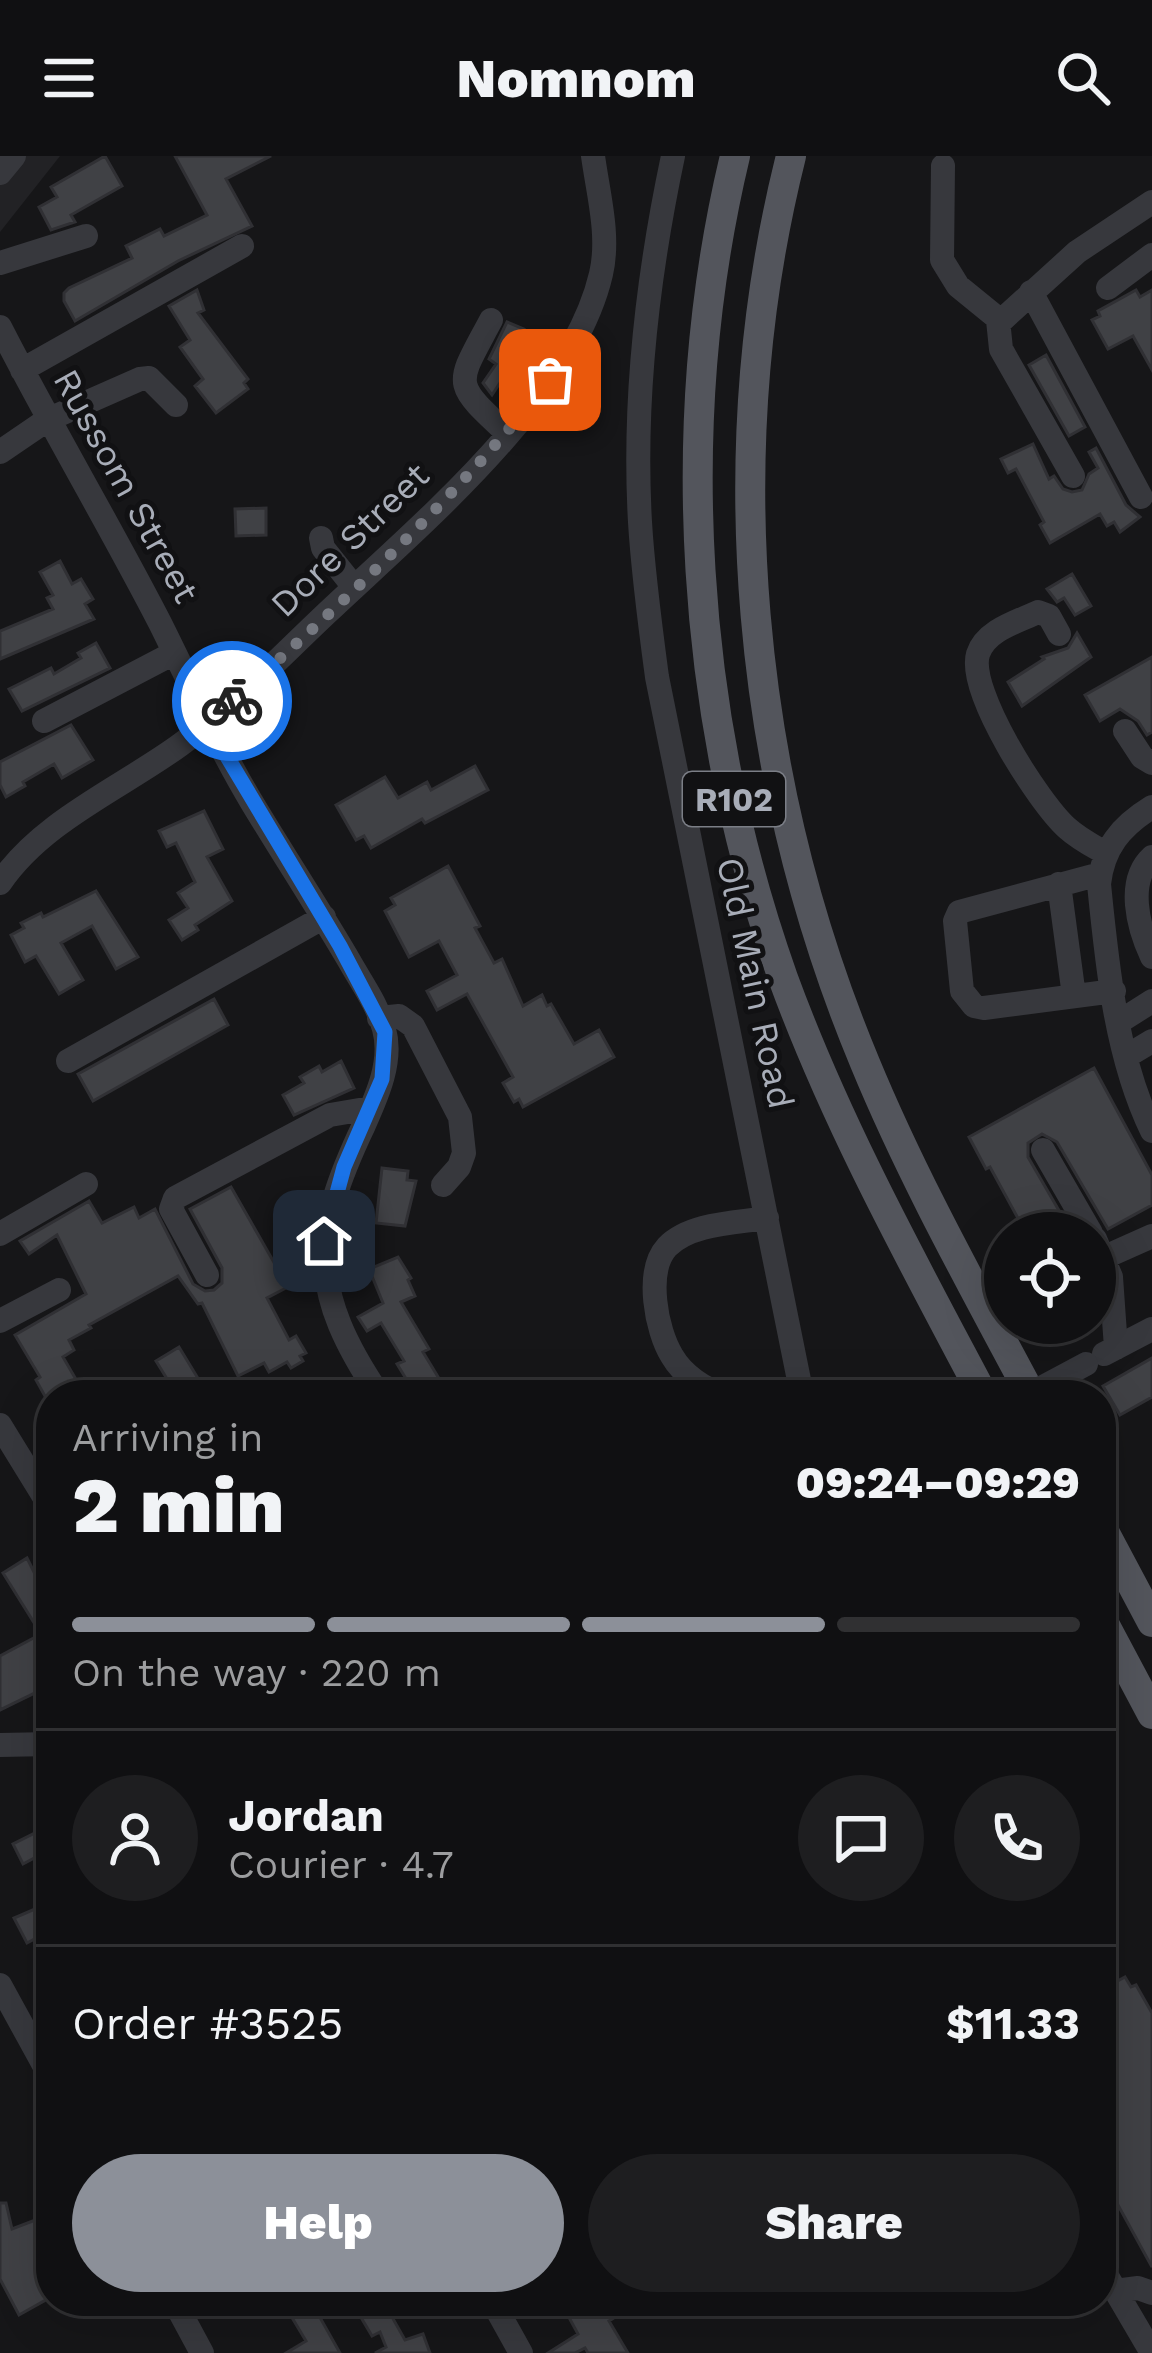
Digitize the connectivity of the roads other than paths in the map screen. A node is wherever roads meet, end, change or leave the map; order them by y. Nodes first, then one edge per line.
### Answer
1 (592, 156) edge
2 (673, 156) edge
3 (734, 156) edge
4 (791, 156) edge
5 (943, 166) dead end
6 (1152, 202) edge
7 (86, 236) dead end
8 (242, 246) dead end
9 (1152, 255) edge
10 (0, 263) edge
11 (1108, 288) dead end
12 (1031, 292) junction
13 (491, 320) dead end
14 (1002, 320) junction
15 (0, 327) edge
16 (22, 370) junction
17 (176, 404) dead end
18 (47, 420) junction
19 (507, 433) junction
20 (0, 452) edge
21 (1073, 476) dead end
22 (1141, 497) dead end
23 (321, 538) dead end
24 (354, 587) junction
25 (1059, 634) dead end
26 (174, 653) junction
27 (44, 721) dead end
28 (207, 723) junction
29 (1124, 731) dead end
30 (1152, 763) edge
31 (1152, 807) edge
32 (1152, 857) edge
33 (1104, 864) junction
34 (0, 883) edge
35 (1059, 884) junction
36 (324, 917) junction
37 (1152, 956) edge
38 (1114, 991) junction
39 (1074, 996) junction
40 (1152, 1001) edge
41 (380, 1018) junction
42 (1119, 1022) junction
43 (1152, 1041) edge
44 (425, 1051) junction
45 (1127, 1056) junction
46 (68, 1061) dead end
47 (385, 1064) junction
48 (371, 1108) junction
49 (1152, 1131) edge
50 (1043, 1150) dead end
51 (86, 1184) dead end
52 (443, 1186) dead end
53 (1079, 1212) edge
54 (767, 1218) junction
55 (0, 1234) edge
56 (1152, 1236) edge
57 (1116, 1241) edge
58 (207, 1275) dead end
59 (58, 1289) dead end
60 (0, 1321) edge
61 (1152, 1329) edge
62 (1115, 1344) edge
63 (1116, 1348) junction
64 (369, 1380) edge
65 (694, 1380) edge
66 (799, 1380) edge
67 (975, 1380) edge
68 (1022, 1380) edge
69 (1057, 1380) edge
70 (0, 1426) edge
71 (36, 1484) edge
72 (1116, 1554) edge
73 (1152, 1622) edge
74 (1116, 1646) edge
75 (1152, 1714) edge
76 (36, 1744) edge
77 (0, 1745) edge
78 (0, 1985) edge
79 (36, 2051) edge
80 (1116, 2290) edge
81 (1116, 2292) edge
82 (1152, 2293) edge
83 (182, 2316) edge
84 (500, 2316) edge
85 (202, 2353) edge
86 (521, 2353) edge
87 (1152, 2353) edge

1 - 19 street, Dore Street
2 - 54 street, Old Main Road
3 - 67 main road, R102
4 - 68 main road, R102
5 - 14 street
6 - 12 street
7 - 10 street
8 - 16 street
9 - 11 street
12 - 14 street
12 - 22 street
13 - 19 street
14 - 21 street
15 - 16 street, Russom Street
16 - 18 street, Russom Street
17 - 18 street
18 - 20 street
18 - 26 street, Russom Street
19 - 24 street, Dore Street
23 - 24 street
24 - 28 street, Dore Street
25 - 33 street
26 - 27 street
26 - 28 street, Russom Street
28 - 34 street, Dore Street
28 - 36 street, Russom Street
29 - 30 street
31 - 33 street
32 - 37 street
33 - 35 street
33 - 38 street
35 - 39 street
35 - 39 street
36 - 41 street, Russom Street
36 - 46 street
38 - 39 street
38 - 42 street
40 - 42 street
41 - 44 street
41 - 47 street, Russom Street
42 - 45 street
43 - 45 street
44 - 47 street
44 - 52 street
45 - 49 street
47 - 48 street, Russom Street
48 - 58 street
48 - 64 street, Russom Street
50 - 53 street
51 - 55 street
54 - 65 street
54 - 66 street, Old Main Road
56 - 57 street
59 - 60 street
61 - 63 street
62 - 63 street
63 - 69 street, bridge
70 - 71 street
72 - 73 main road
74 - 75 main road
76 - 77 street
78 - 79 street
80 - 82 street
81 - 87 street
83 - 85 street
84 - 86 street

